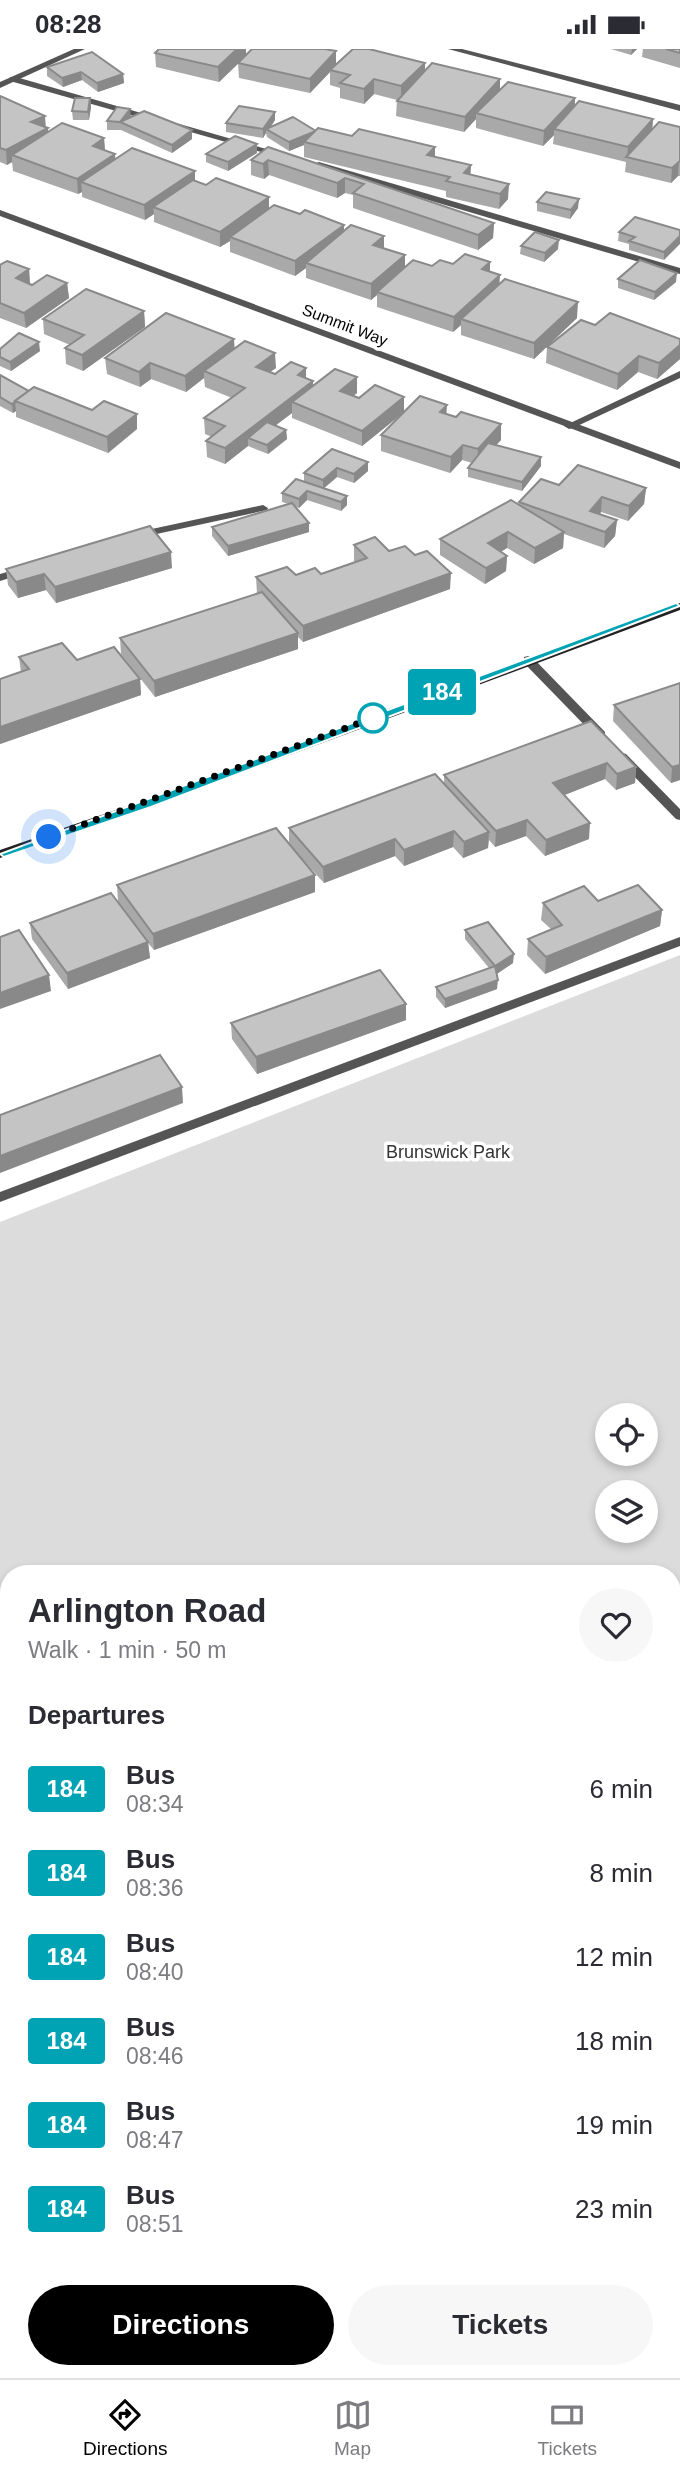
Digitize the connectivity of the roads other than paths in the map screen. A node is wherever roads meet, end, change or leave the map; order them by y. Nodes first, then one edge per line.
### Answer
1 (81, 49) edge
2 (452, 49) edge
3 (13, 79) junction
4 (0, 85) edge
5 (680, 108) edge
6 (291, 157) edge
7 (304, 161) edge
8 (0, 213) edge
9 (680, 271) edge
10 (680, 374) edge
11 (569, 426) junction
12 (680, 466) edge
13 (263, 509) edge
14 (122, 540) edge
15 (37, 566) edge
16 (0, 577) edge
17 (680, 606) edge
18 (528, 660) junction
19 (680, 817) edge
20 (0, 854) edge
21 (680, 941) edge
22 (0, 1197) edge

1 - 3 street
2 - 5 street
3 - 4 street
3 - 6 street
7 - 9 street
8 - 11 street, Summit Way
10 - 11 street
11 - 12 street, Summit Way
13 - 14 street
15 - 16 street
17 - 18 street
18 - 19 street
18 - 20 street
21 - 22 street

